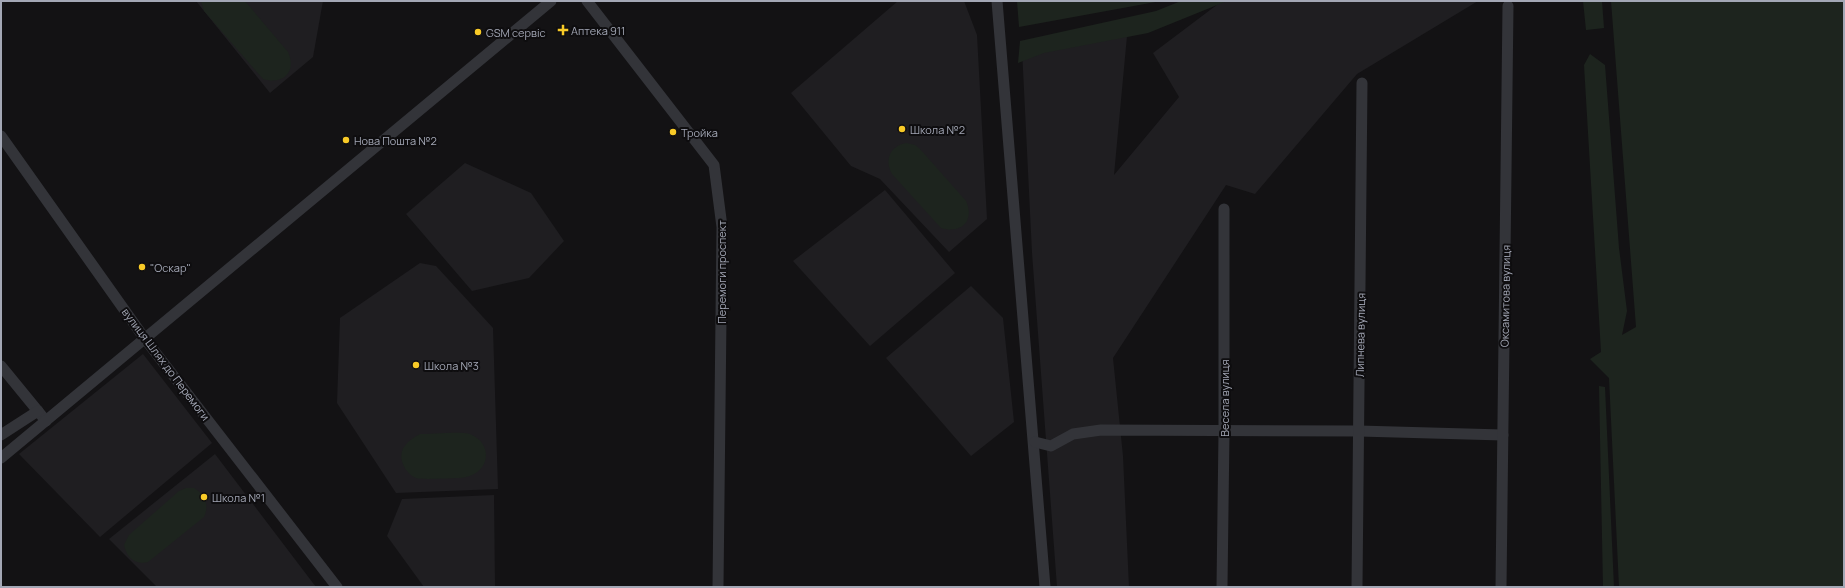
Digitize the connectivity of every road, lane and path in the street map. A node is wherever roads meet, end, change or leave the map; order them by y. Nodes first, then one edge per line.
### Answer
1 (551, 1) edge
2 (587, 1) edge
3 (997, 1) edge
4 (1508, 6) dead end
5 (1362, 83) dead end
6 (1, 136) edge
7 (1224, 209) dead end
8 (146, 339) junction
9 (1, 366) edge
10 (38, 411) junction
11 (46, 420) junction
12 (1224, 432) junction
13 (1359, 432) junction
14 (1, 435) edge
15 (1503, 435) junction
16 (1035, 442) junction
17 (1, 458) edge
18 (337, 587) edge
19 (718, 587) edge
20 (1045, 587) edge
21 (1222, 587) edge
22 (1357, 587) edge
23 (1501, 587) edge

1 - 8 street
2 - 19 street, Перемоги проспект
3 - 16 street
4 - 15 street, Оксамитова вулиця
5 - 13 street, Липнева вулиця
6 - 8 street, вулиця Шлях до Перемоги
7 - 12 street, Весела вулиця
8 - 11 street
8 - 18 street, вулиця Шлях до Перемоги
9 - 10 street
10 - 11 street
10 - 14 street
11 - 17 street
12 - 13 street
12 - 16 street
12 - 21 street, Весела вулиця
13 - 15 street
13 - 22 street, Липнева вулиця
15 - 23 street, Оксамитова вулиця
16 - 20 street

